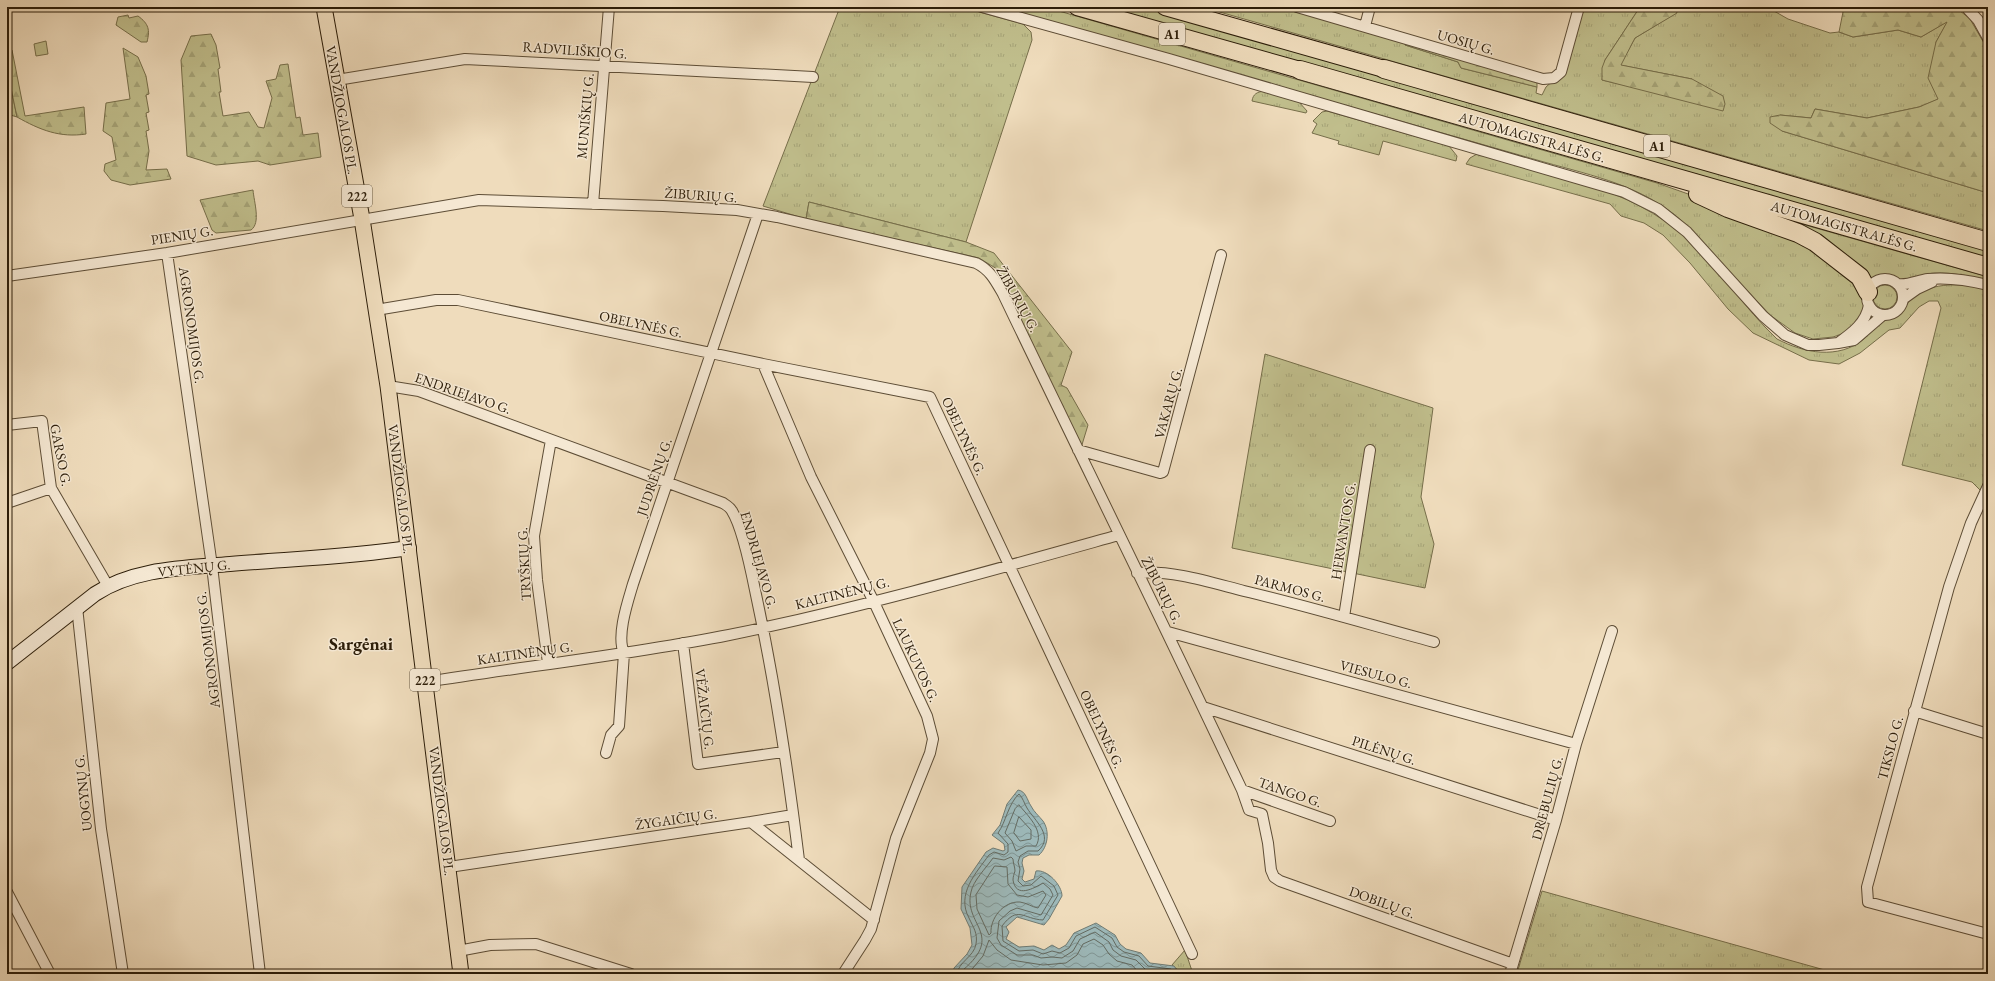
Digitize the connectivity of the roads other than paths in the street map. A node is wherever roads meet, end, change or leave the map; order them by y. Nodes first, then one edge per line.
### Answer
1 (324, 7) edge
2 (609, 7) edge
3 (982, 7) edge
4 (1077, 7) edge
5 (1165, 7) edge
6 (1297, 7) edge
7 (1370, 7) edge
8 (1579, 7) edge
9 (1966, 7) edge
10 (1364, 26) junction
11 (1988, 38) edge
12 (604, 67) junction
13 (1384, 69) joint
14 (1300, 70) joint
15 (813, 77) dead end
16 (337, 80) junction
17 (1451, 114) junction
18 (593, 204) junction
19 (758, 214) junction
20 (362, 219) junction
21 (1988, 242) edge
22 (167, 253) junction
23 (1221, 255) dead end
24 (1988, 267) edge
25 (7, 276) edge
26 (1942, 279) junction
27 (1897, 284) junction
28 (1988, 285) edge
29 (1868, 298) junction
30 (1903, 299) junction
31 (376, 310) junction
32 (1883, 315) junction
33 (1838, 342) junction
34 (712, 353) junction
35 (763, 364) junction
36 (388, 386) junction
37 (7, 425) edge
38 (550, 440) junction
39 (1078, 450) junction
40 (1370, 450) dead end
41 (668, 482) junction
42 (1988, 486) edge
43 (51, 488) junction
44 (7, 503) edge
45 (1119, 535) junction
46 (409, 548) junction
47 (212, 566) junction
48 (1009, 566) junction
49 (1137, 573) junction
50 (108, 586) junction
51 (873, 600) junction
52 (77, 607) junction
53 (1344, 617) junction
54 (763, 627) junction
55 (1612, 631) dead end
56 (1168, 632) junction
57 (1434, 642) dead end
58 (683, 643) junction
59 (624, 652) junction
60 (7, 663) edge
61 (548, 663) junction
62 (426, 682) junction
63 (1203, 707) junction
64 (1914, 711) junction
65 (1988, 734) edge
66 (1576, 744) junction
67 (783, 752) junction
68 (606, 753) dead end
69 (1242, 790) junction
70 (793, 815) junction
71 (1556, 820) junction
72 (1330, 821) dead end
73 (751, 822) junction
74 (1268, 843) joint
75 (799, 860) junction
76 (449, 867) junction
77 (7, 892) edge
78 (874, 920) junction
79 (1988, 934) edge
80 (458, 951) junction
81 (1192, 954) dead end
82 (1512, 969) edge
83 (50, 974) edge
84 (123, 974) edge
85 (260, 974) edge
86 (461, 974) edge
87 (631, 974) edge
88 (843, 974) edge

1 - 16 main road, VANDŽIOGALOS PL. / 222
2 - 12 street, MUNIŠKIŲ G.
3 - 33 street
4 - 14 highway, AUTOMAGISTRALĖS G. / A1
5 - 13 highway, AUTOMAGISTRALĖS G. / A1
6 - 10 street, UOSIŲ G.
7 - 10 street
8 - 10 street, UOSIŲ G.
9 - 11 street
12 - 15 street, RADVILIŠKIO G.
12 - 16 street, RADVILIŠKIO G.
12 - 18 street, MUNIŠKIŲ G.
13 - 21 highway, AUTOMAGISTRALĖS G. / A1
14 - 17 highway, AUTOMAGISTRALĖS G. / A1
16 - 20 main road, VANDŽIOGALOS PL. / 222
17 - 24 highway, AUTOMAGISTRALĖS G. / A1
17 - 29 highway
18 - 19 street, ŽIBURIŲ G.
18 - 20 street, ŽIBURIŲ G.
19 - 34 street, JUDRĖNŲ G.
19 - 39 street, ŽIBURIŲ G.
20 - 22 street, PIENIŲ G.
20 - 31 main road, VANDŽIOGALOS PL. / 222
22 - 25 street, PIENIŲ G.
22 - 47 street, AGRONOMIJOS G.
23 - 39 street, VAKARŲ G.
26 - 27 street
26 - 28 street
26 - 30 street
27 - 29 street
27 - 30 street
29 - 32 street
29 - 33 street
30 - 32 street
31 - 34 street, OBELYNĖS G.
31 - 36 main road, VANDŽIOGALOS PL. / 222
32 - 33 street
34 - 35 street, OBELYNĖS G.
34 - 41 street, JUDRĖNŲ G.
35 - 48 street, OBELYNĖS G.
35 - 51 street, LAUKUVOS G.
36 - 38 street, ENDRIEJAVO G.
36 - 46 main road, VANDŽIOGALOS PL. / 222
37 - 43 street, GARSO G.
38 - 41 street, ENDRIEJAVO G.
38 - 61 street, TRYŠKIŲ G.
39 - 45 street, ŽIBURIŲ G.
40 - 53 street, HERVANTOS G.
41 - 54 street, ENDRIEJAVO G.
41 - 59 street, JUDRĖNŲ G.
42 - 64 street, TIKSLO G.
43 - 44 street
43 - 50 street, GARSO G.
45 - 48 street, KALTINĖNŲ G.
45 - 49 street, ŽIBURIŲ G.
46 - 47 main road, VYTĖNŲ G.
46 - 62 main road, VANDŽIOGALOS PL. / 222
47 - 50 main road, VYTĖNŲ G.
47 - 85 street, AGRONOMIJOS G.
48 - 51 street, KALTINĖNŲ G.
48 - 81 street, OBELYNĖS G.
49 - 53 street, PARMOS G.
49 - 56 street, ŽIBURIŲ G.
50 - 52 main road, VYTĖNŲ G.
51 - 54 street, KALTINĖNŲ G.
51 - 78 street, LAUKUVOS G.
52 - 60 main road, VYTĖNŲ G.
52 - 84 street, UOGYNŲ G.
53 - 57 street, PARMOS G.
54 - 58 street, KALTINĖNŲ G.
54 - 67 street, ENDRIEJAVO G.
55 - 66 street, DREBULIŲ G.
56 - 63 street, ŽIBURIŲ G.
56 - 66 street, VIESULO G.
58 - 59 street, KALTINĖNŲ G.
58 - 67 street, VĖŽAIČIŲ G.
59 - 61 street, KALTINĖNŲ G.
59 - 68 street, JUDRĖNŲ G.
61 - 62 street, KALTINĖNŲ G.
62 - 76 main road, VANDŽIOGALOS PL. / 222
63 - 69 street, ŽIBURIŲ G.
63 - 71 street, PILĖNŲ G.
64 - 65 street
64 - 79 street, TIKSLO G.
66 - 71 street, DREBULIŲ G.
67 - 70 street, ENDRIEJAVO G.
69 - 72 street, TANGO G.
69 - 74 street, ŽIBURIŲ G.
70 - 73 street, ŽYGAIČIŲ G.
70 - 75 street, ENDRIEJAVO G.
71 - 82 street, DREBULIŲ G.
73 - 75 street
73 - 76 street, ŽYGAIČIŲ G.
74 - 82 street, DOBILŲ G.
75 - 78 street
76 - 80 main road, VANDŽIOGALOS PL. / 222
77 - 83 street
78 - 88 street, LAUKUVOS G.
80 - 86 main road, VANDŽIOGALOS PL. / 222
80 - 87 street

